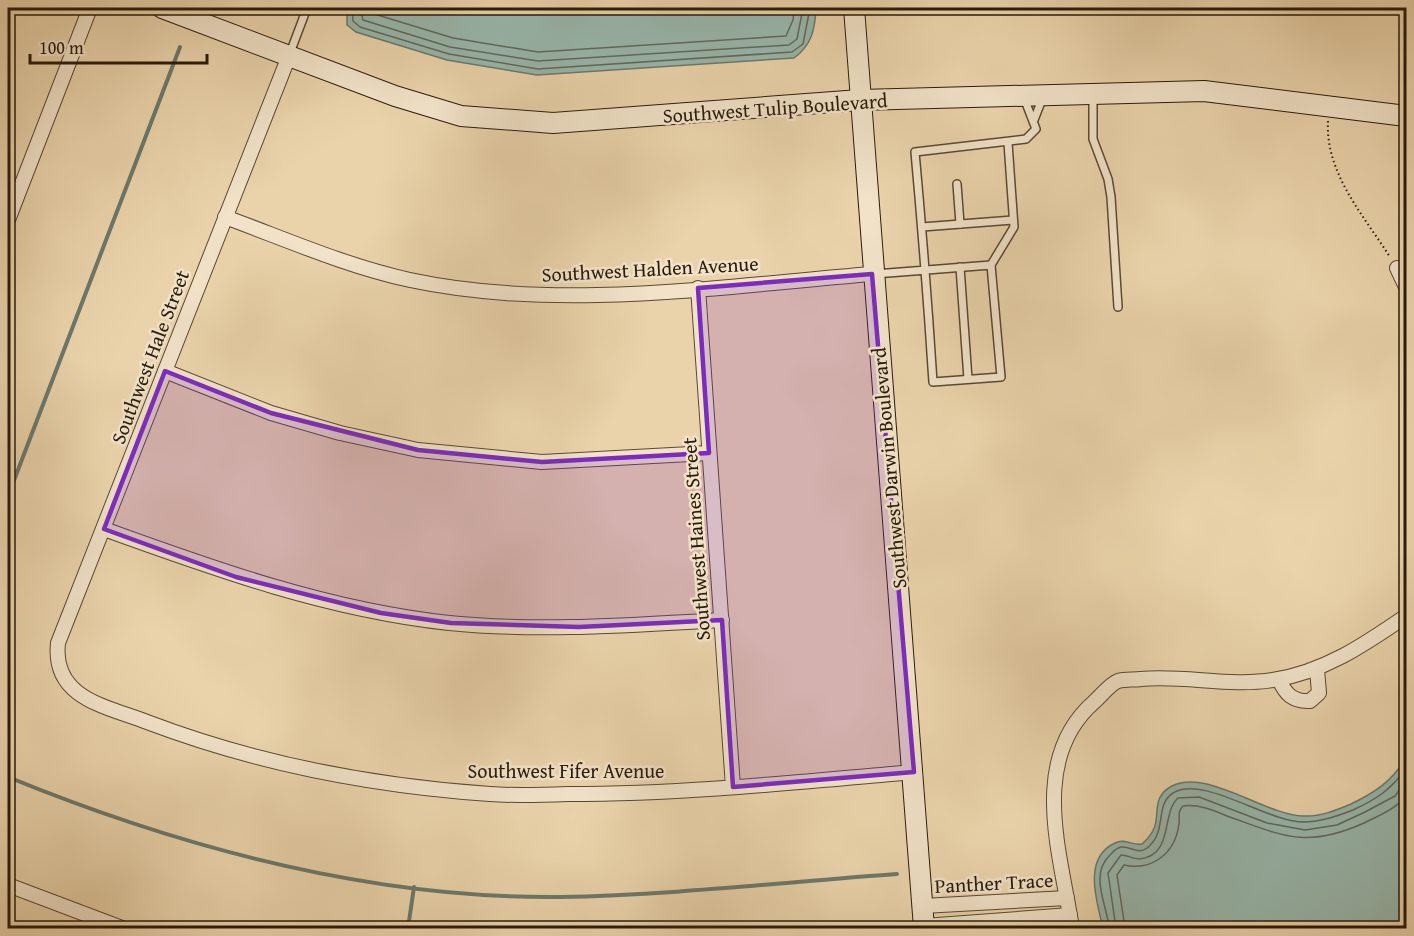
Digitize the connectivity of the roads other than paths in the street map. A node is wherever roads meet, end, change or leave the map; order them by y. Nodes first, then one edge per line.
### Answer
1 (90, 8) edge
2 (162, 8) edge
3 (307, 8) edge
4 (854, 8) edge
5 (289, 56) junction
6 (1093, 94) junction
7 (1044, 95) junction
8 (1023, 96) junction
9 (860, 100) junction
10 (1407, 116) edge
11 (1034, 120) junction
12 (1008, 143) junction
13 (957, 184) dead end
14 (225, 217) junction
15 (8, 220) edge
16 (1013, 220) junction
17 (960, 224) junction
18 (922, 227) junction
19 (991, 265) junction
20 (960, 267) junction
21 (1397, 268) road end
22 (925, 270) junction
23 (872, 274) junction
24 (1407, 287) edge
25 (698, 288) junction
26 (1118, 308) dead end
27 (165, 372) junction
28 (968, 379) junction
29 (708, 453) junction
30 (104, 529) junction
31 (1407, 616) edge
32 (722, 620) junction
33 (1317, 669) junction
34 (61, 674) joint
35 (1279, 678) junction
36 (914, 772) junction
37 (733, 787) junction
38 (8, 885) edge
39 (1067, 898) junction
40 (1006, 903) junction
41 (923, 906) junction
42 (1008, 919) junction
43 (1071, 922) edge
44 (924, 927) edge
45 (122, 928) edge

1 - 15 street
2 - 5 street, Southwest Tulip Boulevard
3 - 5 lane
4 - 9 street, Southwest Darwin Boulevard
5 - 9 street, Southwest Tulip Boulevard
5 - 14 street, Southwest Hale Street
6 - 7 street, Southwest Tulip Boulevard
6 - 10 street, Southwest Tulip Boulevard
6 - 26 lane
7 - 8 street, Southwest Tulip Boulevard
7 - 11 lane
8 - 9 street, Southwest Tulip Boulevard
8 - 11 lane
9 - 23 street, Southwest Darwin Boulevard
11 - 12 lane
12 - 16 lane
12 - 18 lane
13 - 17 lane
14 - 25 street, Southwest Halden Avenue
14 - 27 street, Southwest Hale Street
16 - 17 lane
16 - 19 lane
17 - 18 lane
18 - 22 lane
19 - 20 lane
19 - 28 lane
20 - 22 lane
20 - 28 lane
21 - 24 street
22 - 23 lane
22 - 28 lane
23 - 25 street, Southwest Halden Avenue
23 - 36 street, Southwest Darwin Boulevard
25 - 29 street, Southwest Haines Street
27 - 29 street
27 - 30 street, Southwest Hale Street
29 - 32 street, Southwest Haines Street
30 - 32 street
30 - 34 street, Southwest Hale Street
31 - 33 street
32 - 37 street, Southwest Haines Street
33 - 35 street
33 - 35 street
34 - 37 street, Southwest Fifer Avenue
35 - 39 street
36 - 37 street, Southwest Fifer Avenue
36 - 41 street, Southwest Darwin Boulevard
38 - 45 street
39 - 40 street, Panther Trace
39 - 43 street
40 - 41 street, Panther Trace
40 - 42 street
41 - 44 street, Southwest Darwin Boulevard
42 - 43 street, Panther Trace
42 - 44 street, Panther Trace

